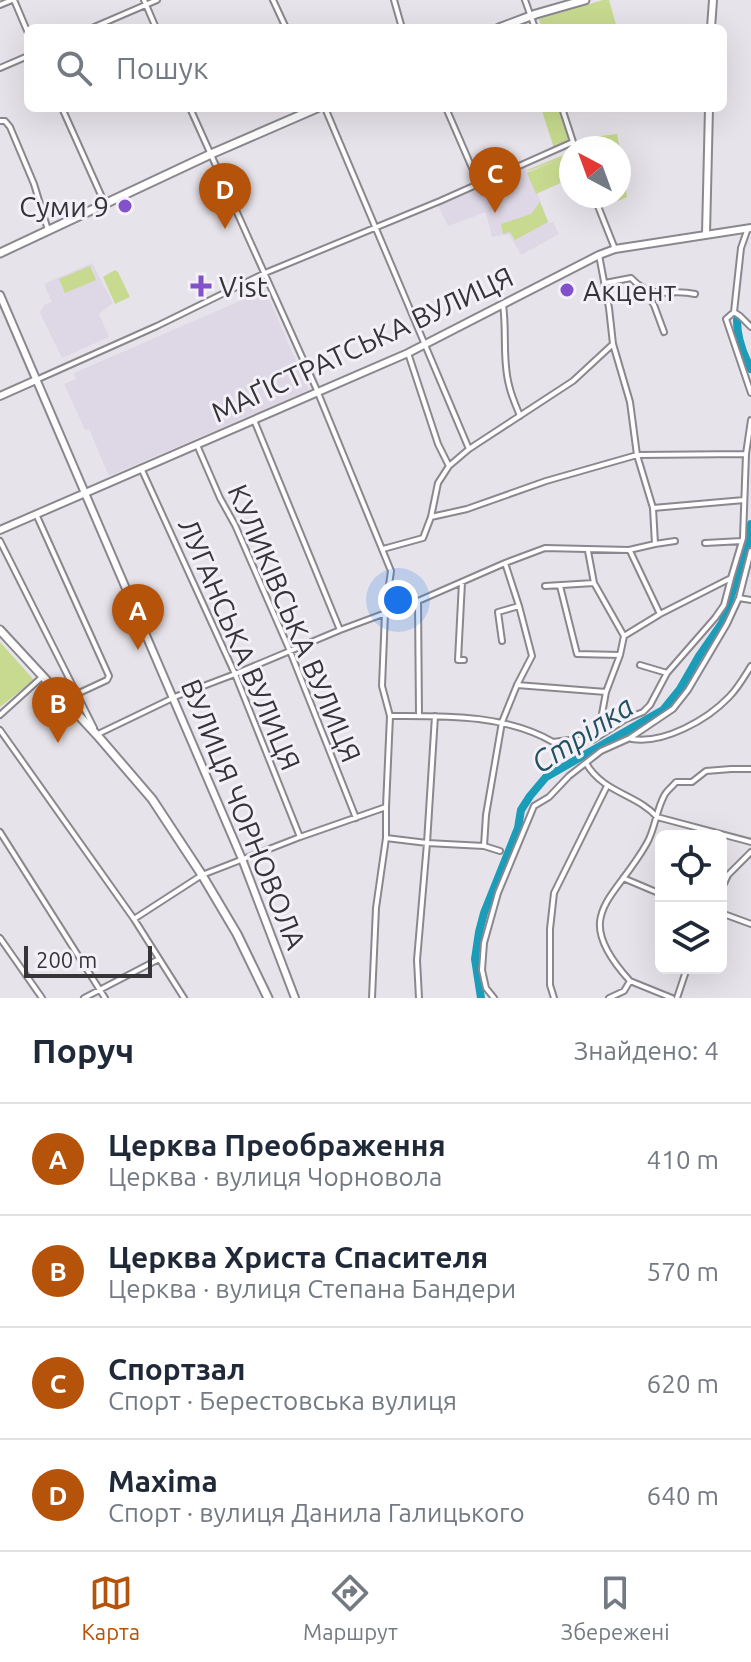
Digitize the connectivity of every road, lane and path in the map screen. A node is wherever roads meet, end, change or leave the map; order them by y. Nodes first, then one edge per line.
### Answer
1 (13, 0) edge
2 (157, 0) edge
3 (273, 0) edge
4 (394, 0) edge
5 (525, 0) edge
6 (585, 0) edge
7 (713, 0) edge
8 (145, 2) edge
9 (0, 5) edge
10 (531, 16) junction
11 (24, 24) edge
12 (100, 24) edge
13 (154, 24) edge
14 (284, 24) edge
15 (401, 24) edge
16 (510, 24) edge
17 (534, 24) edge
18 (711, 24) edge
19 (24, 58) edge
20 (0, 68) edge
21 (64, 112) edge
22 (192, 112) edge
23 (308, 112) edge
24 (327, 112) edge
25 (448, 112) edge
26 (563, 112) edge
27 (709, 112) edge
28 (0, 121) edge
29 (571, 136) edge
30 (559, 151) edge
31 (211, 154) junction
32 (479, 184) junction
33 (105, 204) junction
34 (599, 208) edge
35 (375, 228) junction
36 (749, 228) edge
37 (48, 230) junction
38 (706, 234) junction
39 (615, 249) junction
40 (0, 253) edge
41 (599, 255) junction
42 (265, 273) junction
43 (605, 283) junction
44 (644, 291) junction
45 (695, 294) dead end
46 (0, 295) edge
47 (503, 305) junction
48 (3, 308) edge
49 (734, 312) junction
50 (751, 327) edge
51 (664, 332) dead end
52 (613, 344) junction
53 (425, 345) junction
54 (408, 353) junction
55 (36, 380) junction
56 (318, 392) junction
57 (751, 393) edge
58 (0, 396) edge
59 (520, 416) junction
60 (254, 420) junction
61 (751, 420) edge
62 (196, 444) junction
63 (469, 449) junction
64 (746, 454) junction
65 (637, 455) junction
66 (449, 466) junction
67 (141, 468) junction
68 (85, 493) junction
69 (744, 500) junction
70 (653, 508) junction
71 (36, 514) junction
72 (431, 517) junction
73 (0, 530) edge
74 (0, 541) edge
75 (675, 541) dead end
76 (742, 541) junction
77 (705, 543) dead end
78 (655, 544) junction
79 (383, 549) junction
80 (588, 550) junction
81 (629, 550) junction
82 (751, 551) edge
83 (505, 563) junction
84 (731, 578) junction
85 (462, 582) junction
86 (594, 583) junction
87 (545, 586) dead end
88 (560, 586) junction
89 (739, 598) junction
90 (751, 600) edge
91 (418, 601) junction
92 (519, 606) junction
93 (385, 613) junction
94 (660, 614) junction
95 (0, 630) edge
96 (340, 630) junction
97 (624, 636) junction
98 (502, 641) dead end
99 (290, 651) junction
100 (620, 655) junction
101 (464, 660) dead end
102 (640, 665) dead end
103 (751, 666) edge
104 (667, 673) junction
105 (235, 674) junction
106 (42, 677) junction
107 (517, 685) junction
108 (606, 692) junction
109 (78, 695) junction
110 (173, 698) junction
111 (64, 700) junction
112 (0, 715) edge
113 (390, 716) junction
114 (419, 716) junction
115 (435, 716) junction
116 (502, 722) junction
117 (0, 730) edge
118 (97, 735) junction
119 (598, 736) junction
120 (630, 738) junction
121 (586, 763) junction
122 (751, 769) edge
123 (607, 786) junction
124 (386, 807) junction
125 (657, 817) junction
126 (356, 818) junction
127 (0, 832) edge
128 (300, 837) junction
129 (386, 838) junction
130 (751, 842) edge
131 (427, 843) junction
132 (484, 846) junction
133 (500, 851) dead end
134 (751, 852) edge
135 (242, 859) junction
136 (202, 875) junction
137 (727, 877) edge
138 (622, 878) junction
139 (655, 892) edge
140 (727, 915) edge
141 (134, 919) junction
142 (751, 924) edge
143 (0, 938) edge
144 (159, 959) junction
145 (684, 974) edge
146 (630, 981) junction
147 (100, 989) junction
148 (42, 998) edge
149 (84, 998) edge
150 (105, 998) edge
151 (184, 998) edge
152 (268, 998) edge
153 (295, 998) edge
154 (372, 998) edge
155 (419, 998) edge
156 (494, 998) edge
157 (554, 998) edge
158 (609, 998) edge
159 (674, 998) edge

1 - 9 street
1 - 11 street
2 - 8 street
3 - 14 street
4 - 15 street
5 - 10 street
6 - 10 main road
7 - 18 street
8 - 12 street
8 - 13 street
10 - 16 main road
10 - 17 street
19 - 20 street
21 - 33 street
22 - 31 street
23 - 31 main road
24 - 35 street
25 - 32 street
26 - 29 street
27 - 38 street
28 - 37 street
30 - 32 street
31 - 33 main road
31 - 42 street
32 - 35 street
33 - 37 main road
34 - 39 street
35 - 42 street
35 - 53 street
36 - 38 street, МАҐІСТРАТСЬКА ВУЛИЦЯ
36 - 49 street
37 - 40 main road
38 - 39 street, МАҐІСТРАТСЬКА ВУЛИЦЯ
39 - 41 street, МАҐІСТРАТСЬКА ВУЛИЦЯ
41 - 43 street
41 - 47 street, МАҐІСТРАТСЬКА ВУЛИЦЯ
42 - 55 street
42 - 56 street
43 - 44 street
43 - 52 street
44 - 45 street
44 - 51 street
46 - 48 street, ВУЛИЦЯ ЧОРНОВОЛА
47 - 53 street, МАҐІСТРАТСЬКА ВУЛИЦЯ
47 - 59 street
48 - 55 street, ВУЛИЦЯ ЧОРНОВОЛА
49 - 50 street
49 - 57 street
52 - 59 street
52 - 65 street
53 - 54 street, МАҐІСТРАТСЬКА ВУЛИЦЯ
53 - 63 street
54 - 56 street, МАҐІСТРАТСЬКА ВУЛИЦЯ
54 - 66 street
55 - 58 street
55 - 68 street, ВУЛИЦЯ ЧОРНОВОЛА
56 - 60 street, МАҐІСТРАТСЬКА ВУЛИЦЯ
56 - 79 street
59 - 63 street
60 - 62 street, МАҐІСТРАТСЬКА ВУЛИЦЯ
60 - 96 street
61 - 64 street
62 - 67 street, МАҐІСТРАТСЬКА ВУЛИЦЯ
62 - 99 street, КУЛИКІВСЬКА ВУЛИЦЯ
63 - 66 street
64 - 65 street
64 - 69 street
65 - 70 street
65 - 72 street
66 - 72 street
67 - 68 street, МАҐІСТРАТСЬКА ВУЛИЦЯ
67 - 105 street, ЛУГАНСЬКА ВУЛИЦЯ
68 - 71 street, МАҐІСТРАТСЬКА ВУЛИЦЯ
68 - 110 street, ВУЛИЦЯ ЧОРНОВОЛА
69 - 70 street
69 - 76 street
70 - 78 street
71 - 73 street, МАҐІСТРАТСЬКА ВУЛИЦЯ
71 - 109 street
72 - 79 street
74 - 109 street
75 - 78 street
76 - 77 street
76 - 84 street
78 - 81 street
79 - 93 street
80 - 81 street
80 - 83 street
80 - 86 street
81 - 94 street
82 - 89 street
83 - 85 street
83 - 92 street
84 - 94 street
84 - 104 street
85 - 91 street
85 - 101 street
86 - 88 street
86 - 97 street
87 - 88 street
88 - 100 street
89 - 90 street
89 - 120 street
91 - 93 street
91 - 114 street
92 - 98 street
92 - 107 street
93 - 96 street
93 - 113 street
94 - 97 street
95 - 106 main road
96 - 99 street
97 - 100 street
99 - 105 street
99 - 126 street, КУЛИКІВСЬКА ВУЛИЦЯ
100 - 108 street
102 - 104 street
103 - 120 street
104 - 119 street
105 - 110 street
105 - 128 street, ЛУГАНСЬКА ВУЛИЦЯ
106 - 111 main road
106 - 112 street
107 - 108 street
107 - 116 street
108 - 119 street
109 - 111 street
109 - 118 street
110 - 118 street
110 - 135 street, ВУЛИЦЯ ЧОРНОВОЛА
111 - 118 main road
113 - 114 street
113 - 124 street
114 - 115 street
115 - 116 street
115 - 131 street
116 - 119 street
116 - 132 street
117 - 141 street
118 - 136 main road
120 - 121 street
121 - 123 street
121 - 156 street
122 - 125 street
123 - 125 street
123 - 157 street
124 - 126 street
124 - 129 street
125 - 130 street
125 - 138 street
126 - 128 street
127 - 147 street
128 - 135 street
129 - 131 street
129 - 154 street
131 - 132 street
131 - 155 street
132 - 133 street
134 - 137 street
135 - 136 street
135 - 153 street, ВУЛИЦЯ ЧОРНОВОЛА
136 - 141 street
136 - 152 main road
138 - 139 street
138 - 146 street
140 - 142 street
141 - 144 street
143 - 148 street
144 - 147 street
144 - 151 street
145 - 159 street
146 - 158 street
146 - 159 street
147 - 149 street
147 - 150 street

